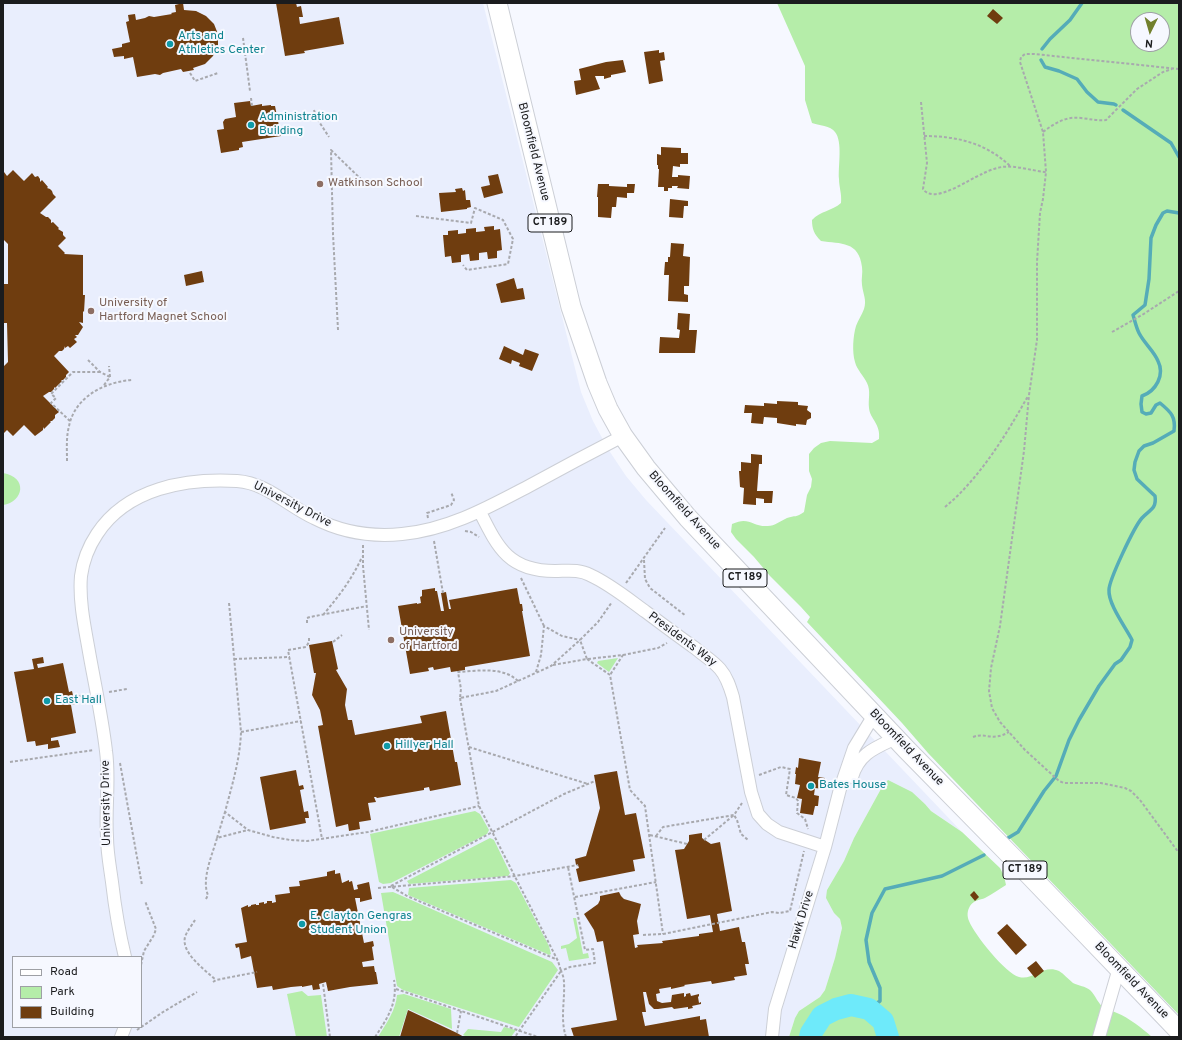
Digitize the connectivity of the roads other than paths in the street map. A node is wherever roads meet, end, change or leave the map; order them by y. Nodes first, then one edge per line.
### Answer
1 (497, 3) edge
2 (623, 436) junction
3 (480, 512) junction
4 (874, 715) junction
5 (896, 738) junction
6 (837, 804) junction
7 (825, 847) junction
8 (125, 956) edge
9 (1119, 968) junction
10 (130, 1029) edge
11 (1179, 1031) edge
12 (121, 1037) edge
13 (772, 1037) edge
14 (1099, 1037) edge

1 - 2 main road, Bloomfield Avenue / CT 189
2 - 3 street, University Drive
2 - 4 main road, Bloomfield Avenue / CT 189
3 - 7 street, Presidents Way
3 - 8 street, University Drive
4 - 5 main road, Bloomfield Avenue / CT 189
4 - 6 street, Hawk Drive
5 - 6 street, Hawk Drive
5 - 9 main road, Bloomfield Avenue / CT 189
6 - 7 street, Hawk Drive
7 - 13 street, Hawk Drive
9 - 11 main road, Bloomfield Avenue / CT 189
9 - 14 street
10 - 12 street

